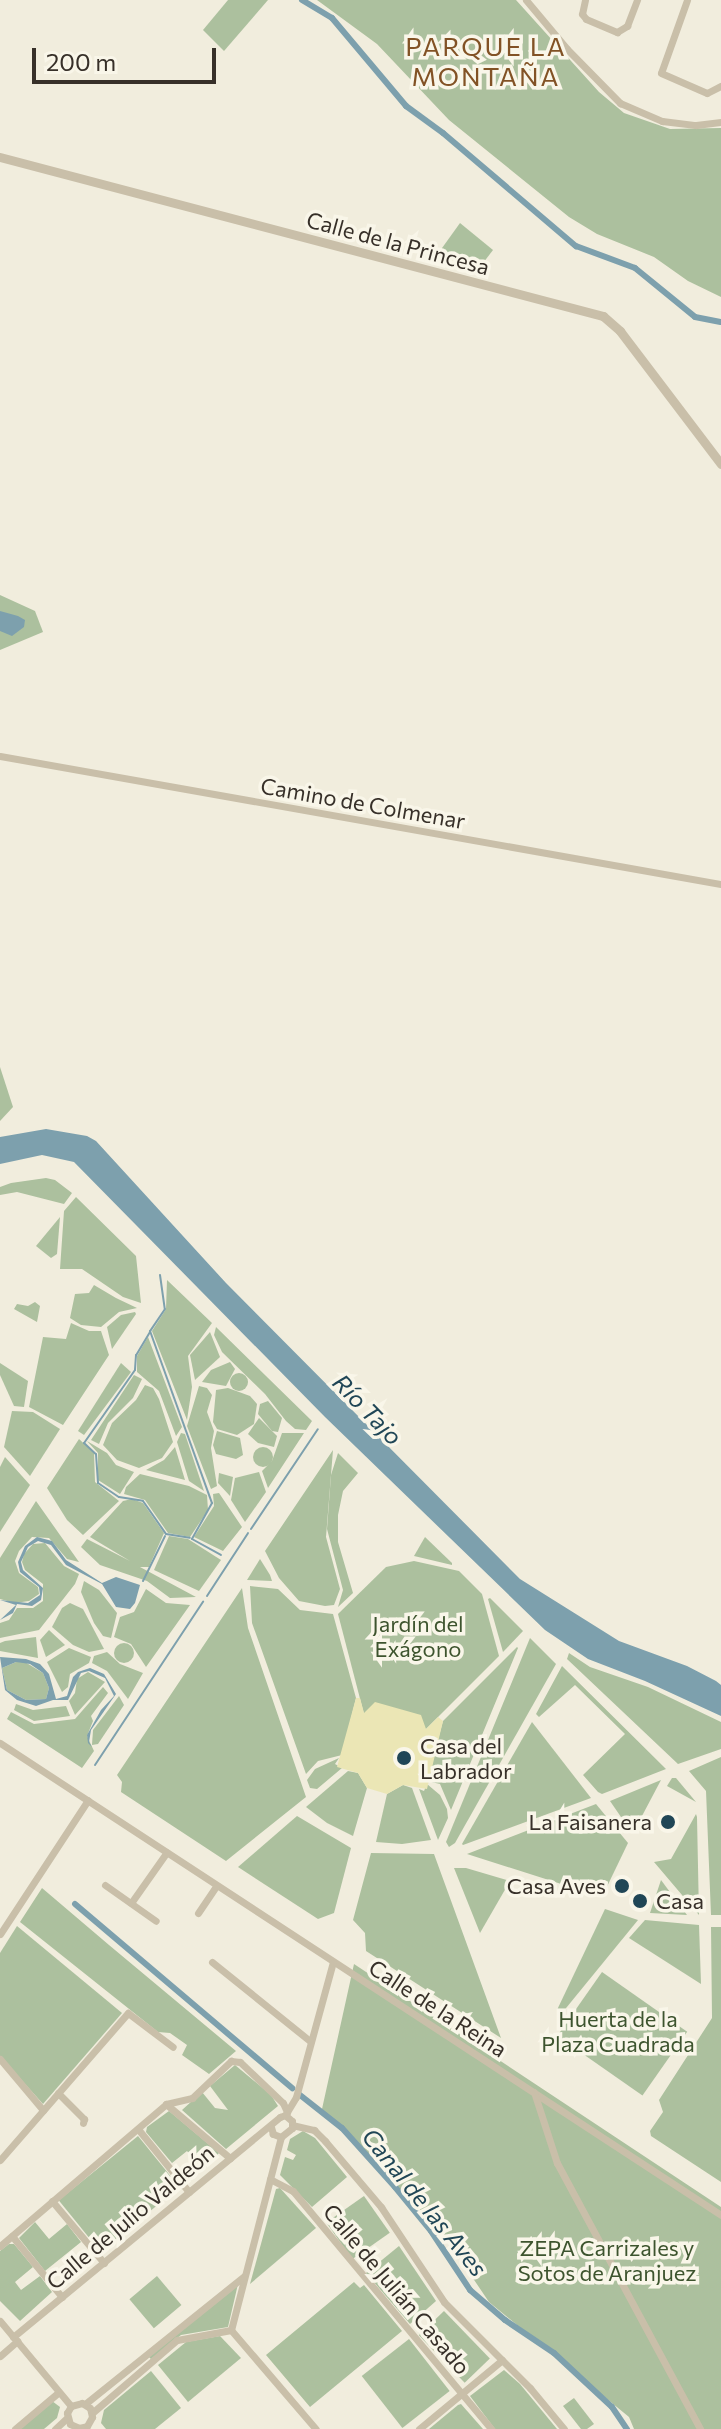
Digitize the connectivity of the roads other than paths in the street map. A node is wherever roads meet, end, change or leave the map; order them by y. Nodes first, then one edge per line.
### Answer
1 (526, 0) edge
2 (585, 0) edge
3 (637, 0) edge
4 (687, 0) edge
5 (721, 86) edge
6 (721, 122) edge
7 (0, 157) edge
8 (721, 464) edge
9 (0, 756) edge
10 (721, 884) edge
11 (0, 1743) edge
12 (88, 1800) junction
13 (167, 1852) junction
14 (105, 1885) dead end
15 (216, 1886) junction
16 (131, 1903) junction
17 (198, 1913) dead end
18 (156, 1921) dead end
19 (0, 1934) edge
20 (212, 1962) dead end
21 (333, 1962) junction
22 (310, 2041) junction
23 (173, 2047) dead end
24 (0, 2059) edge
25 (534, 2092) junction
26 (58, 2093) junction
27 (166, 2104) junction
28 (43, 2110) junction
29 (286, 2113) junction
30 (83, 2123) dead end
31 (292, 2125) junction
32 (271, 2127) junction
33 (138, 2129) junction
34 (281, 2137) junction
35 (230, 2158) junction
36 (0, 2160) edge
37 (270, 2179) junction
38 (189, 2192) junction
39 (52, 2201) junction
40 (721, 2215) edge
41 (12, 2236) junction
42 (0, 2246) edge
43 (104, 2263) junction
44 (244, 2276) junction
45 (62, 2297) junction
46 (0, 2321) edge
47 (231, 2330) junction
48 (15, 2339) junction
49 (0, 2356) edge
50 (502, 2360) junction
51 (59, 2392) junction
52 (461, 2394) junction
53 (85, 2404) junction
54 (71, 2406) junction
55 (92, 2413) junction
56 (67, 2418) junction
57 (75, 2428) edge
58 (88, 2428) edge
59 (15, 2429) edge
60 (55, 2429) edge
61 (316, 2429) edge
62 (419, 2429) edge
63 (491, 2429) edge
64 (564, 2429) edge
65 (700, 2429) edge

1 - 6 street
2 - 3 street
4 - 5 street
7 - 8 street, Calle de la Princesa
9 - 10 street, Camino de Colmenar
11 - 12 street, Calle de la Reina
12 - 13 street, Calle de la Reina
12 - 19 street
13 - 15 street, Calle de la Reina
13 - 16 street
14 - 16 street
15 - 17 street
15 - 21 street, Calle de la Reina
16 - 18 street
20 - 22 street
21 - 22 street
21 - 25 street, Calle de la Reina
22 - 29 street
23 - 26 street
24 - 28 street
25 - 40 street, Calle de la Reina
25 - 65 street
26 - 28 street
26 - 30 street
27 - 29 street
27 - 33 street
27 - 35 street
28 - 36 street
29 - 31 street
29 - 32 street, Calle de Julio Valdeón
31 - 34 street
31 - 50 street
32 - 34 street
32 - 35 street, Calle de Julio Valdeón
33 - 38 street
33 - 39 street
34 - 37 street
35 - 38 street, Calle de Julio Valdeón
37 - 44 street
37 - 52 street, Calle de Julián Casado
38 - 43 street, Calle de Julio Valdeón
39 - 41 street
39 - 43 street
41 - 42 street
41 - 45 street
43 - 45 street, Calle de Julio Valdeón
44 - 47 street
44 - 53 street
45 - 48 street, Calle de Julio Valdeón
46 - 48 street
47 - 55 street
47 - 61 street
48 - 49 street, Calle de Julio Valdeón
48 - 51 street
50 - 52 street
50 - 64 street
51 - 54 street
51 - 59 street
52 - 62 street
52 - 63 street, Calle de Julián Casado
53 - 54 street
53 - 55 street
54 - 56 street
55 - 58 street
56 - 57 street
56 - 60 street
57 - 58 street

